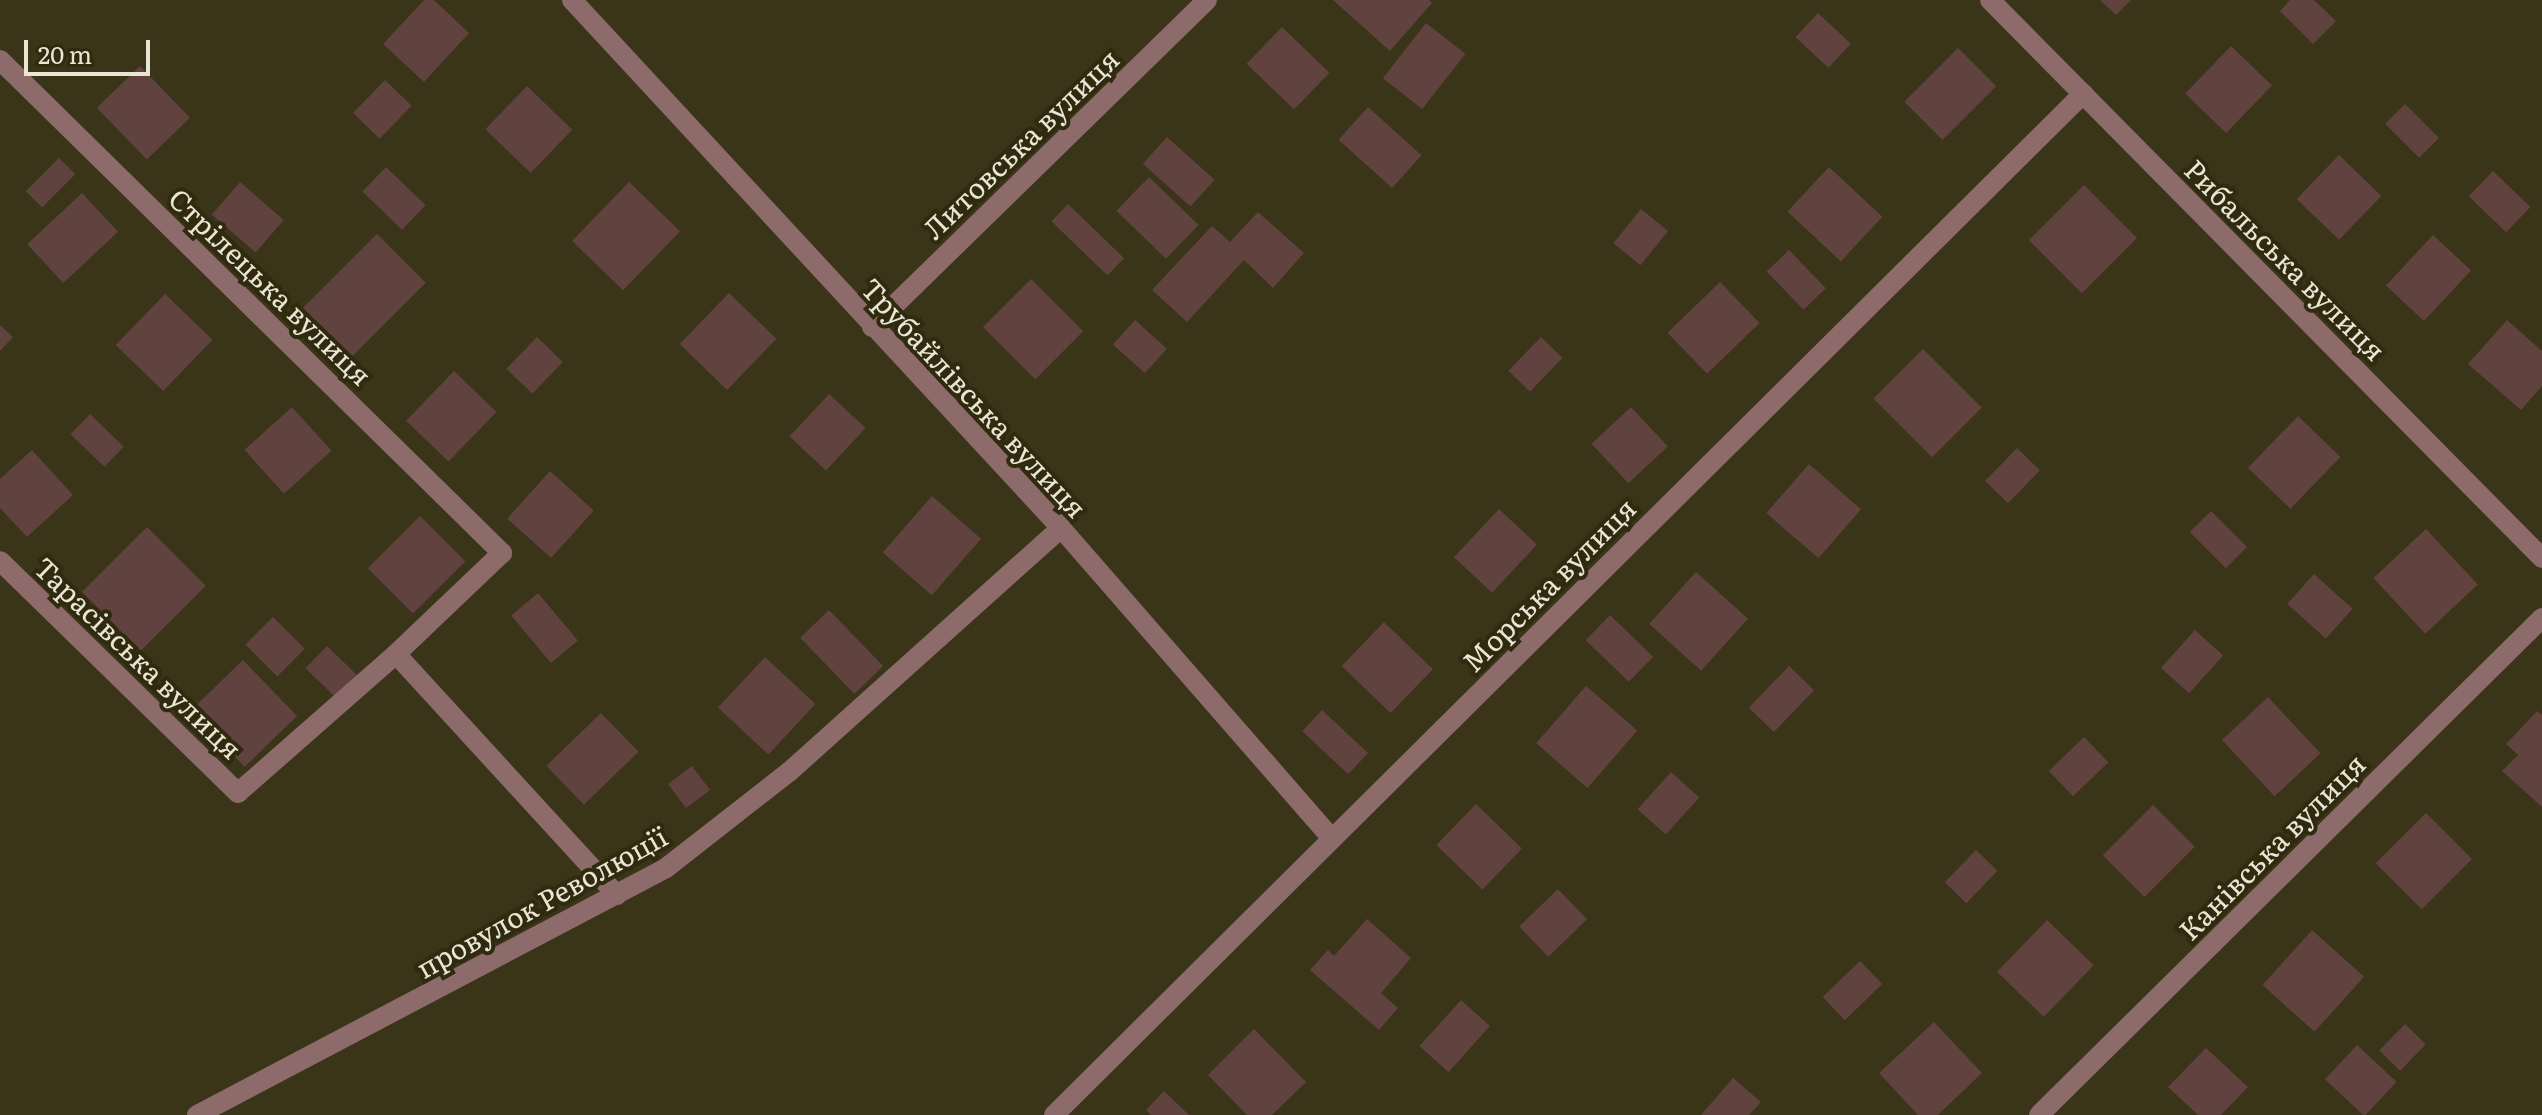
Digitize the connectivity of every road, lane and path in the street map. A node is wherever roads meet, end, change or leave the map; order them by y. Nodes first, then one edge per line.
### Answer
1 (572, 0) edge
2 (1207, 0) edge
3 (1990, 0) edge
4 (0, 60) edge
5 (2083, 94) junction
6 (872, 327) junction
7 (1061, 528) junction
8 (2542, 558) edge
9 (0, 561) edge
10 (2542, 618) edge
11 (396, 654) junction
12 (1331, 838) junction
13 (617, 895) junction
14 (197, 1115) edge
15 (1054, 1115) edge
16 (2039, 1115) edge

1 - 6 street, Трубайлівська вулиця
2 - 6 street, Литовська вулиця
3 - 5 street, Рибальська вулиця
4 - 11 street, Стрілецька вулиця
5 - 8 street, Рибальська вулиця
5 - 12 street, Морська вулиця
6 - 7 street, Трубайлівська вулиця
7 - 12 street, Трубайлівська вулиця
7 - 13 street, провулок Революції
9 - 11 street, Тарасівська вулиця
10 - 16 street, Канівська вулиця
11 - 13 street
12 - 15 street, Морська вулиця
13 - 14 street, провулок Революції

